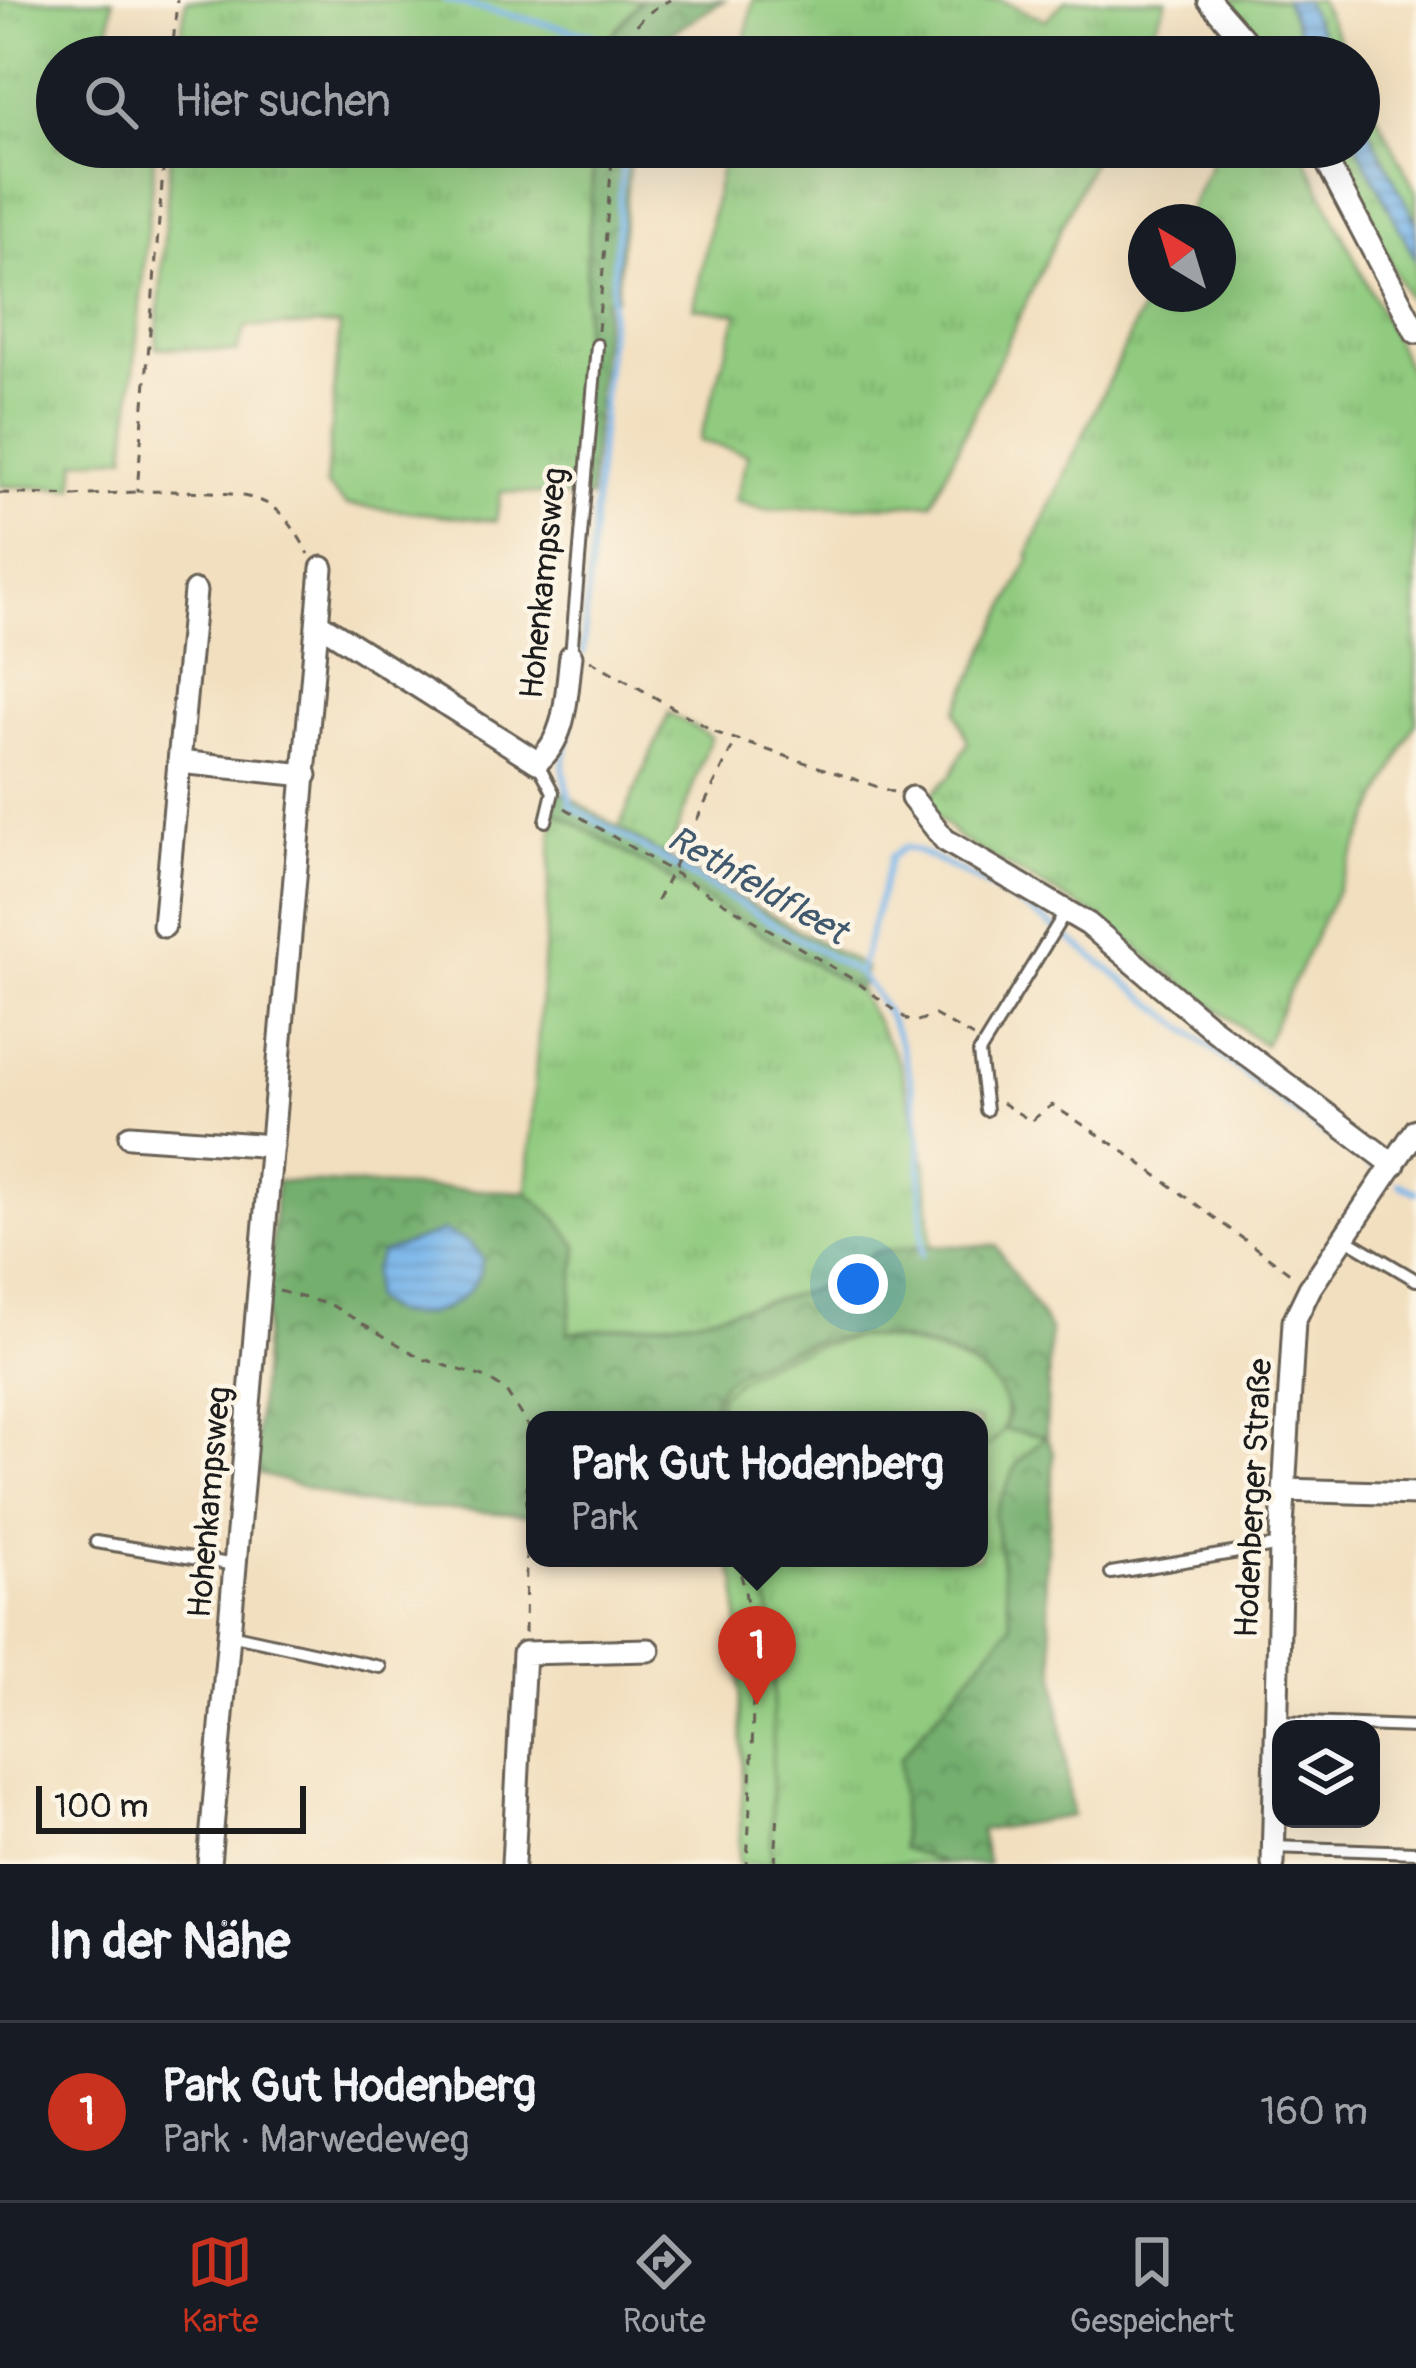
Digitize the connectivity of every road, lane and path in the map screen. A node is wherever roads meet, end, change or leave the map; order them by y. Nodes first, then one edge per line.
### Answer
1 (177, 0) edge
2 (670, 0) edge
3 (1209, 0) edge
4 (174, 36) edge
5 (627, 36) edge
6 (1241, 36) edge
7 (163, 168) edge
8 (611, 168) edge
9 (1330, 168) edge
10 (1416, 332) edge
11 (597, 345) joint
12 (137, 491) junction
13 (0, 493) edge
14 (322, 568) joint
15 (195, 591) dead end
16 (320, 625) junction
17 (571, 656) junction
18 (736, 739) junction
19 (179, 762) junction
20 (537, 762) junction
21 (306, 775) junction
22 (553, 792) junction
23 (912, 799) joint
24 (546, 820) dead end
25 (672, 870) junction
26 (657, 901) dead end
27 (1066, 911) junction
28 (164, 926) dead end
29 (985, 1045) junction
30 (984, 1092) junction
31 (986, 1111) dead end
32 (1416, 1130) edge
33 (130, 1136) dead end
34 (272, 1146) junction
35 (1394, 1165) junction
36 (1345, 1238) junction
37 (1416, 1280) edge
38 (1310, 1288) junction
39 (259, 1290) junction
40 (526, 1423) edge
41 (1284, 1490) junction
42 (1416, 1494) edge
43 (96, 1542) dead end
44 (526, 1542) edge
45 (1281, 1545) junction
46 (236, 1565) junction
47 (739, 1567) edge
48 (1111, 1573) dead end
49 (230, 1634) junction
50 (649, 1650) dead end
51 (524, 1653) junction
52 (380, 1667) dead end
53 (1276, 1720) edge
54 (1380, 1726) edge
55 (1416, 1727) edge
56 (778, 1811) dead end
57 (1416, 1852) edge
58 (1273, 1856) edge
59 (209, 1864) edge
60 (513, 1864) edge
61 (746, 1864) edge
62 (775, 1864) edge

1 - 4 path
2 - 5 path
3 - 6 street
7 - 12 path
8 - 11 path
9 - 10 street
11 - 17 lane, Hohenkampsweg
12 - 13 path
12 - 14 path
14 - 16 street, Hohenkampsweg
15 - 19 street
16 - 20 street, Hohenkampsweg
16 - 21 street, Hohenkampsweg
17 - 18 path
17 - 20 street, Hohenkampsweg
18 - 23 path
18 - 25 path
19 - 21 street
19 - 28 street
20 - 22 lane
21 - 34 street, Hohenkampsweg
22 - 24 lane
22 - 25 path
23 - 27 street
25 - 26 path
25 - 29 path
27 - 29 lane
27 - 35 street
29 - 30 lane
30 - 31 lane
30 - 38 path
32 - 35 street, Hodenberger Straße
33 - 34 street
34 - 39 street, Hohenkampsweg
35 - 36 street, Hodenberger Straße
36 - 37 lane
36 - 38 street, Hodenberger Straße
38 - 41 street, Hodenberger Straße
39 - 40 path
39 - 46 street, Hohenkampsweg
41 - 42 street
41 - 45 street, Hodenberger Straße
43 - 46 lane
44 - 51 path
45 - 48 lane
45 - 53 street, Hodenberger Straße
46 - 49 street, Hohenkampsweg
47 - 61 path
49 - 52 lane
49 - 59 street, Hohenkampsweg
50 - 51 street
51 - 60 street
54 - 55 lane
56 - 62 path
57 - 58 lane

